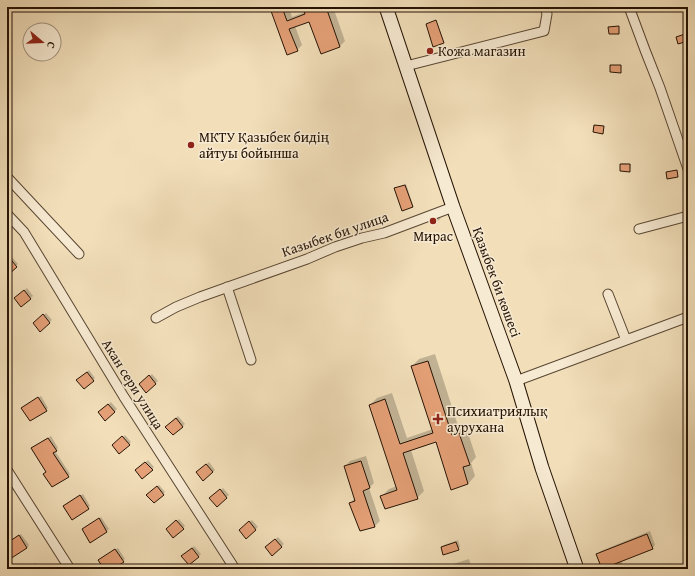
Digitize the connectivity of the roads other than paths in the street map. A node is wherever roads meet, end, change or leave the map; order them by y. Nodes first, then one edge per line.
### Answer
1 (386, 7) edge
2 (545, 7) edge
3 (629, 7) edge
4 (406, 66) junction
5 (688, 169) edge
6 (7, 177) edge
7 (453, 207) junction
8 (7, 214) edge
9 (688, 216) edge
10 (639, 229) dead end
11 (79, 254) dead end
12 (227, 287) junction
13 (608, 294) dead end
14 (688, 317) edge
15 (156, 318) dead end
16 (626, 340) junction
17 (251, 360) dead end
18 (516, 381) junction
19 (7, 470) edge
20 (70, 569) edge
21 (235, 569) edge
22 (577, 569) edge

1 - 4 main road, Қазыбек би көшесі
2 - 4 street
3 - 5 street
4 - 7 main road, Қазыбек би көшесі
6 - 11 street
7 - 12 street, Казыбек би улица
7 - 18 main road, Қазыбек би көшесі
8 - 21 street, Акан сери улица
9 - 10 street
12 - 15 street, Казыбек би улица
12 - 17 street
13 - 16 street
14 - 16 street
16 - 18 street
18 - 22 main road, Қазыбек би көшесі
19 - 20 street

